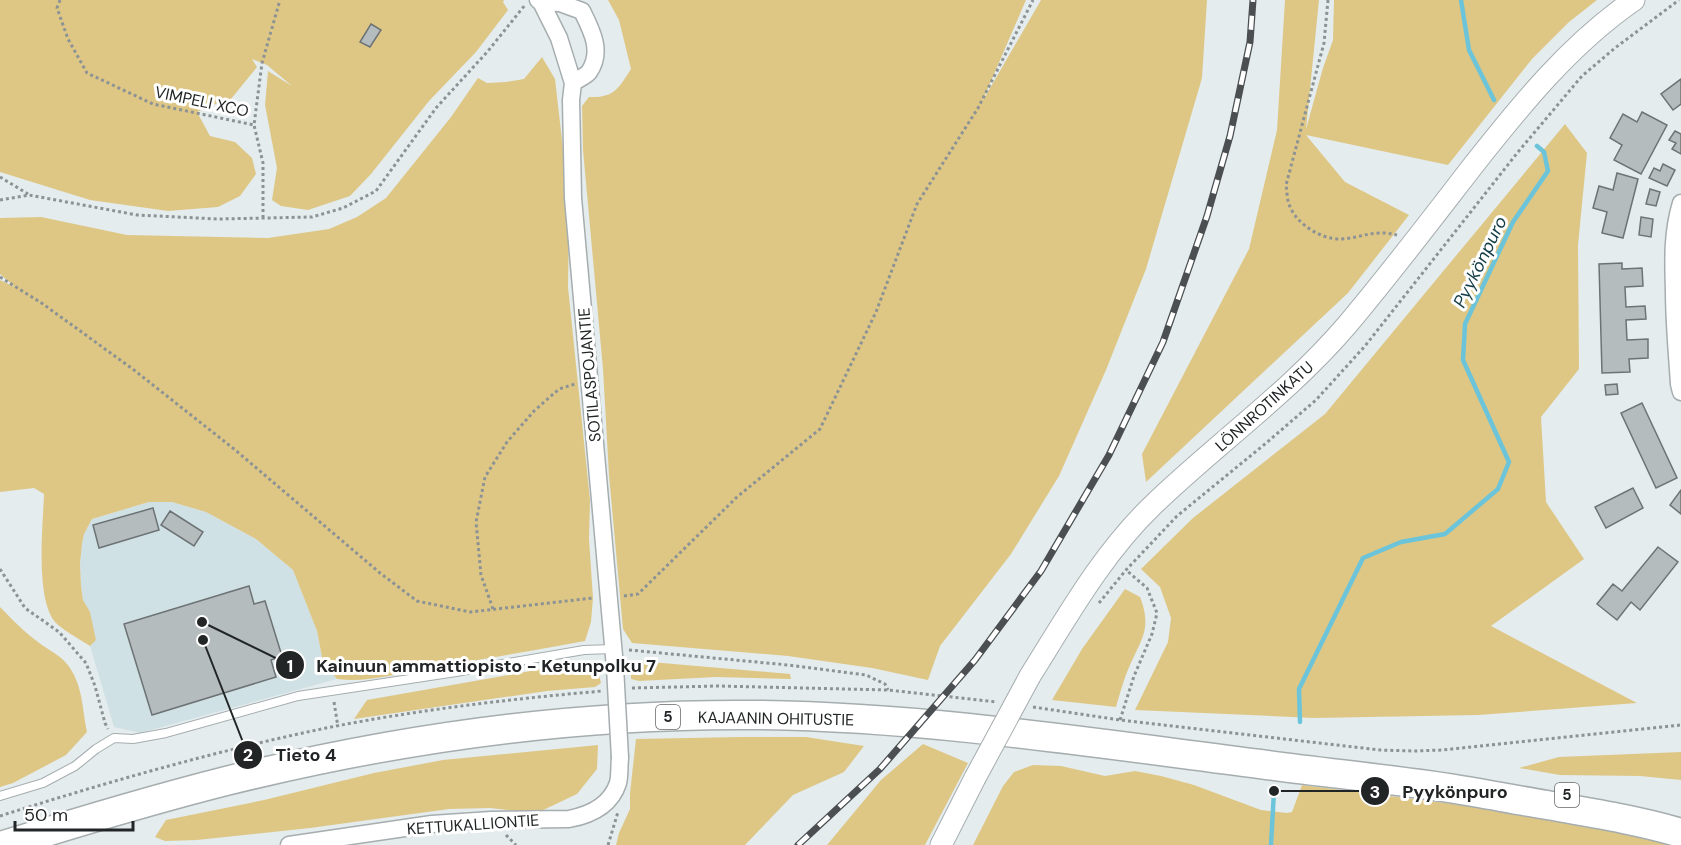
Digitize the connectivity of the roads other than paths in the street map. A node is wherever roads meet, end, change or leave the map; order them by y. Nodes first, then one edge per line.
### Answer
1 (536, 0) edge
2 (1634, 0) edge
3 (573, 82) junction
4 (1681, 203) edge
5 (1681, 392) edge
6 (613, 649) junction
7 (620, 758) joint
8 (1451, 789) junction
9 (0, 796) edge
10 (1681, 815) edge
11 (1681, 832) edge
12 (4, 845) edge
13 (290, 845) edge
14 (941, 845) edge

1 - 3 street, SOTILASPOJANTIE
1 - 3 street
2 - 14 street, LÖNNROTINKATU, bridge
3 - 6 street, SOTILASPOJANTIE
4 - 5 street
6 - 7 street, SOTILASPOJANTIE, bridge
6 - 9 lane
7 - 13 street, KETTUKALLIONTIE
8 - 10 highway, 5
8 - 11 highway, 5
8 - 12 highway, KAJAANIN OHITUSTIE / 5

